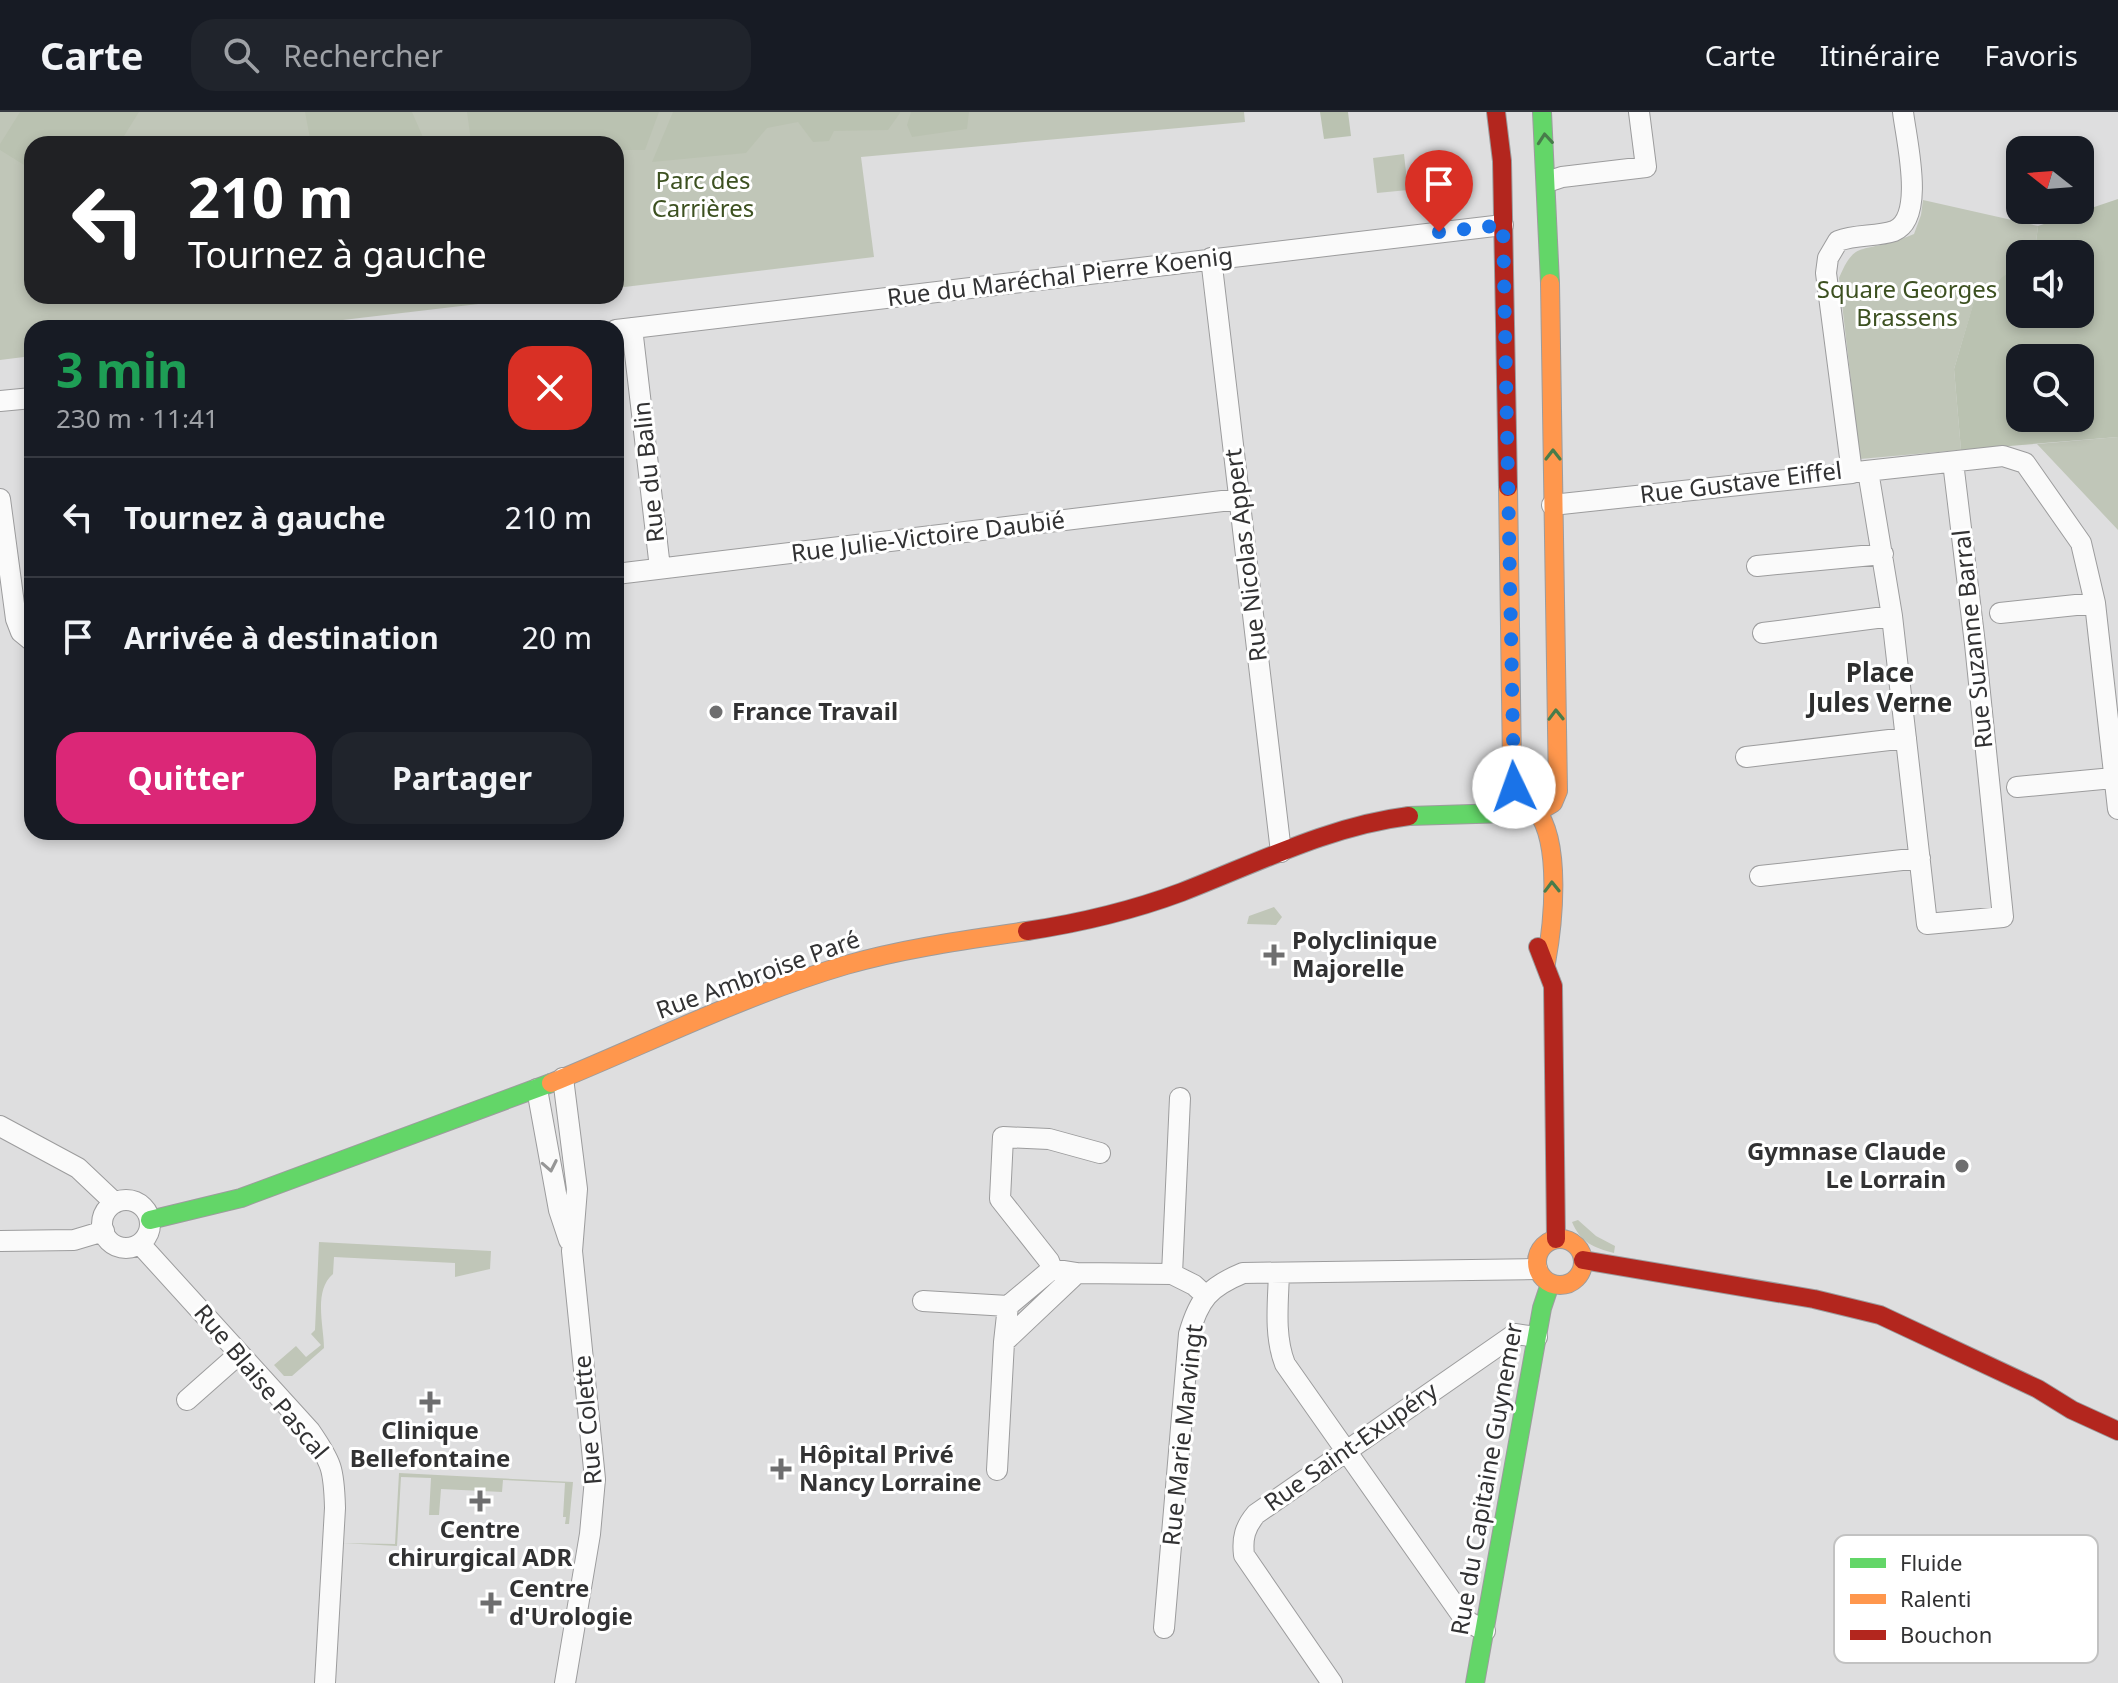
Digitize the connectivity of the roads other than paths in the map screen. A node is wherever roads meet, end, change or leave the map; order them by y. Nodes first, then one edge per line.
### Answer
1 (1496, 112) edge
2 (1542, 112) edge
3 (1639, 112) edge
4 (1903, 112) edge
5 (1547, 182) junction
6 (1503, 225) junction
7 (1548, 241) junction
8 (1211, 258) junction
9 (624, 329) edge
10 (24, 399) edge
11 (0, 401) edge
12 (1953, 462) junction
13 (1860, 472) junction
14 (0, 499) edge
15 (1239, 499) junction
16 (1552, 505) junction
17 (1883, 554) junction
18 (1757, 566) dead end
19 (660, 568) junction
20 (624, 573) edge
21 (2095, 603) junction
22 (2000, 613) dead end
23 (1892, 616) junction
24 (1763, 633) dead end
25 (24, 634) edge
26 (2113, 724) edge
27 (1906, 738) junction
28 (1746, 757) dead end
29 (2113, 778) junction
30 (2017, 787) dead end
31 (2118, 809) edge
32 (1538, 812) junction
33 (1281, 852) junction
34 (1920, 858) junction
35 (1534, 865) dead end
36 (1760, 876) dead end
37 (1535, 894) dead end
38 (1546, 963) junction
39 (563, 1078) junction
40 (537, 1089) junction
41 (1180, 1098) dead end
42 (0, 1126) edge
43 (1100, 1153) dead end
44 (115, 1203) junction
45 (150, 1220) junction
46 (104, 1231) junction
47 (1556, 1239) junction
48 (0, 1241) edge
49 (140, 1244) junction
50 (572, 1251) junction
51 (1583, 1260) junction
52 (1052, 1269) junction
53 (1077, 1273) junction
54 (1279, 1273) junction
55 (1172, 1274) junction
56 (1544, 1276) junction
57 (1206, 1296) junction
58 (923, 1301) dead end
59 (1008, 1306) junction
60 (1537, 1337) junction
61 (1004, 1342) junction
62 (239, 1354) junction
63 (187, 1400) dead end
64 (2118, 1431) edge
65 (1346, 1450) junction
66 (997, 1470) dead end
67 (1164, 1628) dead end
68 (1485, 1631) junction
69 (325, 1683) edge
70 (565, 1683) edge
71 (1332, 1683) edge
72 (1475, 1683) edge

1 - 6 street
5 -> 2 street
3 - 5 street
4 - 13 street, Rue Gustave Eiffel
5 - 6 street
5 - 7 street
6 - 7 street
6 - 8 street, Rue du Maréchal Pierre Koenig
6 - 32 street
16 -> 7 street
8 - 9 street, Rue du Maréchal Pierre Koenig
8 - 15 street, Rue Nicolas Appert
9 - 19 street, Rue du Balin
10 - 11 street
12 - 13 street
12 - 21 street
12 - 34 street, Rue Suzanne Barral
13 - 16 street, Rue Gustave Eiffel
13 - 17 street
14 - 25 street
15 - 19 street, Rue Julie-Victoire Daubié
15 - 33 street, Rue Nicolas Appert
32 -> 16 street
17 - 18 street
17 - 23 street
19 - 20 street, Rue Julie-Victoire Daubié
21 - 22 street
21 - 26 street
23 - 24 street
23 - 27 street
26 - 29 street
27 - 28 street
27 - 34 street
29 - 30 street
29 - 31 street
32 - 33 street, Rue Ambroise Paré
32 - 35 street
38 -> 32 street
33 - 39 street, Rue Ambroise Paré
34 - 36 street
37 - 38 street
38 - 47 street
39 - 40 street, Rue Ambroise Paré
39 - 50 street, Rue Colette
40 - 45 street, Rue Ambroise Paré
40 -> 50 street, Rue Colette
41 - 55 street
42 - 44 street
43 - 52 street
44 - 45 street
44 - 46 street
45 - 49 street
46 - 48 street
46 - 49 street
47 - 51 street
47 - 56 street
49 - 62 street, Rue Blaise Pascal
50 - 70 street, Rue Colette
51 - 56 street
51 - 64 street
52 - 53 street
52 - 59 street
53 - 55 street
53 - 61 street
54 - 56 street, Rue Marie Marvingt
54 - 57 street, Rue Marie Marvingt
54 - 65 street
55 - 57 street
56 - 60 street, Rue du Capitaine Guynemer
57 - 67 street, Rue Marie Marvingt
58 - 59 street
59 - 61 street
60 - 65 street, Rue Saint-Exupéry
60 - 68 street, Rue du Capitaine Guynemer
61 - 66 street
62 - 63 street
62 - 69 street, Rue Blaise Pascal
65 - 68 street
65 - 71 street, Rue Saint-Exupéry
68 - 72 street, Rue du Capitaine Guynemer

